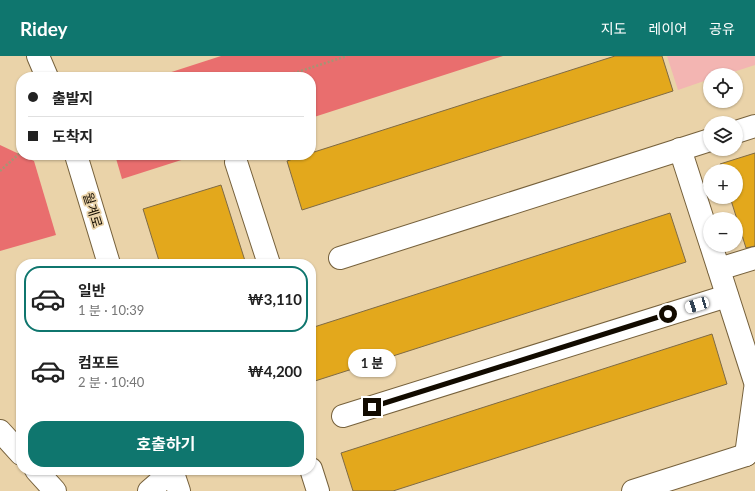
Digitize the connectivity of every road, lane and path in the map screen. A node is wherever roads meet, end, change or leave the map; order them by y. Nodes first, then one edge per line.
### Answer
1 (38, 56) edge
2 (347, 56) edge
3 (45, 72) edge
4 (297, 72) edge
5 (755, 126) edge
6 (743, 130) edge
7 (703, 142) edge
8 (680, 150) junction
9 (16, 157) edge
10 (78, 160) edge
11 (236, 162) dead end
12 (0, 171) edge
13 (703, 221) edge
14 (713, 252) edge
15 (340, 258) dead end
16 (755, 258) edge
17 (107, 259) edge
18 (267, 259) edge
19 (719, 270) junction
20 (727, 296) junction
21 (755, 382) edge
22 (755, 389) edge
23 (343, 416) dead end
24 (0, 431) edge
25 (16, 449) edge
26 (751, 460) edge
27 (41, 475) edge
28 (313, 475) edge
29 (174, 477) edge
30 (55, 491) edge
31 (149, 491) edge
32 (318, 491) edge
33 (633, 491) edge

1 - 3 street
2 - 4 path
5 - 6 street
7 - 8 street
8 - 13 street
8 - 15 street
9 - 12 path
10 - 17 street, 월계로
11 - 18 street
14 - 19 street
16 - 19 street
19 - 20 street
20 - 21 street
20 - 23 street
22 - 26 street
24 - 25 street
26 - 33 street
27 - 30 street
28 - 32 street
29 - 31 street

